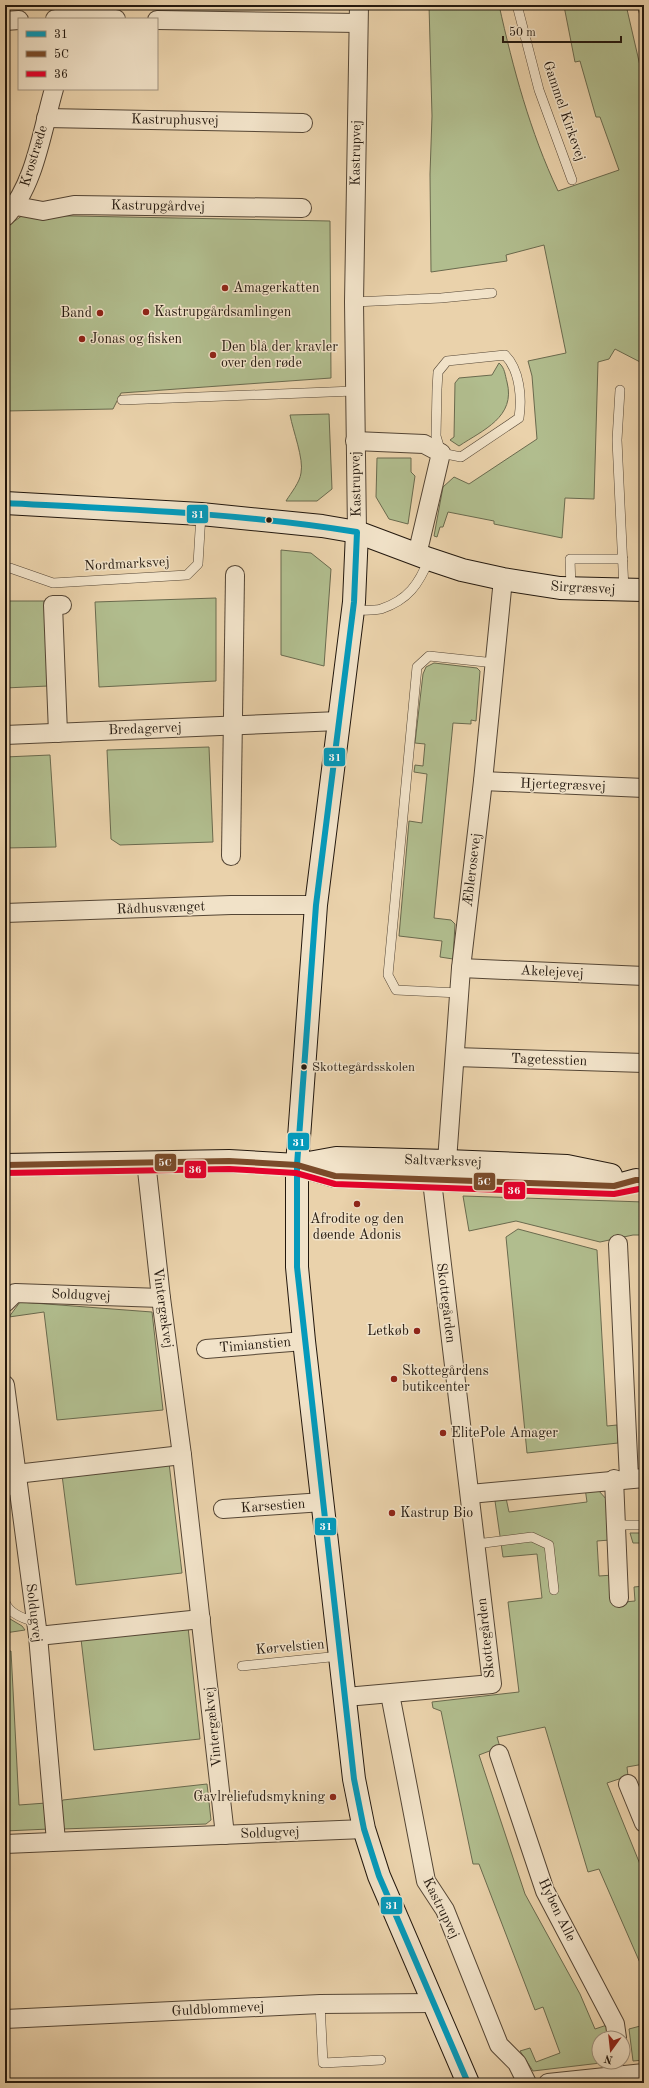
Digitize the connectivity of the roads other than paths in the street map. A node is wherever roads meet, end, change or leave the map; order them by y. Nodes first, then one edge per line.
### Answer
1 (359, 5) edge
2 (517, 5) edge
3 (642, 5) edge
4 (644, 13) edge
5 (18, 20) edge
6 (158, 20) edge
7 (5, 21) edge
8 (358, 23) junction
9 (54, 90) edge
10 (46, 118) junction
11 (303, 123) dead end
12 (572, 180) dead end
13 (302, 208) dead end
14 (10, 212) edge
15 (492, 293) dead end
16 (354, 302) junction
17 (620, 390) dead end
18 (354, 391) junction
19 (122, 400) dead end
20 (355, 441) junction
21 (441, 452) junction
22 (5, 503) edge
23 (201, 514) junction
24 (357, 532) junction
25 (423, 557) junction
26 (623, 559) junction
27 (5, 568) edge
28 (235, 575) dead end
29 (503, 579) junction
30 (571, 588) junction
31 (634, 590) edge
32 (62, 605) dead end
33 (353, 610) junction
34 (495, 663) junction
35 (339, 721) junction
36 (232, 726) junction
37 (58, 733) junction
38 (5, 735) edge
39 (482, 782) junction
40 (644, 788) edge
41 (231, 856) dead end
42 (316, 905) junction
43 (5, 913) edge
44 (461, 968) junction
45 (644, 976) edge
46 (459, 993) junction
47 (455, 1057) junction
48 (644, 1063) edge
49 (146, 1161) junction
50 (297, 1165) junction
51 (5, 1166) edge
52 (438, 1168) junction
53 (640, 1180) edge
54 (618, 1244) dead end
55 (161, 1298) junction
56 (5, 1303) edge
57 (304, 1341) junction
58 (206, 1349) dead end
59 (5, 1385) edge
60 (182, 1455) junction
61 (629, 1478) edge
62 (13, 1484) edge
63 (470, 1494) junction
64 (322, 1502) junction
65 (223, 1509) dead end
66 (644, 1524) edge
67 (616, 1525) junction
68 (476, 1544) junction
69 (554, 1590) dead end
70 (619, 1598) dead end
71 (5, 1602) edge
72 (201, 1619) junction
73 (37, 1629) junction
74 (340, 1656) junction
75 (242, 1666) dead end
76 (390, 1694) junction
77 (346, 1697) junction
78 (499, 1754) dead end
79 (628, 1784) dead end
80 (644, 1824) edge
81 (364, 1829) junction
82 (225, 1835) junction
83 (56, 1841) junction
84 (5, 1844) edge
85 (432, 2003) junction
86 (320, 2004) junction
87 (5, 2019) edge
88 (616, 2030) edge
89 (381, 2060) dead end
90 (616, 2070) edge
91 (627, 2070) edge
92 (644, 2073) edge
93 (468, 2083) edge
94 (527, 2083) edge
95 (548, 2083) edge

1 - 8 street, Kastrupvej
2 - 12 lane, Gammel Kirkevej
3 - 4 lane
5 - 7 street
6 - 8 street
8 - 16 street, Kastrupvej
9 - 10 street, Krostræde
10 - 11 street, Kastruphusvej
10 - 14 street, Krostræde
13 - 14 street, Kastrupgårdvej
15 - 16 lane
16 - 18 street, Kastrupvej
17 - 26 lane, Sirgræsvej
18 - 19 lane
18 - 20 street, Kastrupvej
20 - 21 street, Kastrupvej
20 - 24 street, Kastrupvej
21 - 21 lane
21 - 25 street
22 - 23 street, Sirgræsvej
23 - 24 street, Sirgræsvej
23 - 27 lane, Nordmarksvej
24 - 25 street, Sirgræsvej
24 - 33 street, Kastrupvej
25 - 29 street, Sirgræsvej
25 - 33 lane
26 - 30 lane
26 - 31 lane, Sirgræsvej
28 - 36 street
29 - 30 street, Sirgræsvej
29 - 34 street, Æblerosevej
30 - 31 street, Sirgræsvej
32 - 37 street
33 - 35 street, Kastrupvej
34 - 39 street, Æblerosevej
34 - 46 lane
35 - 36 street, Bredagervej
35 - 42 street, Kastrupvej
36 - 37 street, Bredagervej
36 - 41 street
37 - 38 street, Bredagervej
39 - 40 street, Hjertegræsvej
39 - 44 street, Æblerosevej
42 - 43 street, Rådhusvænget
42 - 50 street, Kastrupvej
44 - 45 street, Akelejevej
44 - 46 street, Æblerosevej
46 - 47 street, Æblerosevej
47 - 48 street, Tagetesstien
47 - 52 street, Æblerosevej
49 - 50 street, Saltværksvej
49 - 51 street, Saltværksvej
49 - 55 street, Vintergækvej
50 - 52 street, Saltværksvej
50 - 57 street, Kastrupvej
52 - 53 street, Saltværksvej
52 - 63 street, Skottegården
54 - 61 street
55 - 56 street, Soldugvej
55 - 60 street, Vintergækvej
57 - 58 street, Timianstien
57 - 64 street, Kastrupvej
59 - 62 street, Soldugvej
60 - 62 street
60 - 72 street, Vintergækvej
61 - 63 street
61 - 67 street
62 - 73 street, Soldugvej
63 - 68 street, Skottegården
64 - 65 street, Karsestien
64 - 74 street, Kastrupvej
66 - 67 lane
67 - 70 street
68 - 69 lane
68 - 76 street, Skottegården
71 - 73 lane
72 - 73 street
72 - 82 street, Vintergækvej
73 - 83 street, Soldugvej
74 - 75 lane, Kørvelstien
74 - 77 street, Kastrupvej
76 - 77 street, Skottegården
76 - 94 street, Kastrupvej
77 - 81 street, Kastrupvej
78 - 88 street, Hyben Alle
79 - 80 street
81 - 82 street, Soldugvej
81 - 85 street, Kastrupvej
82 - 83 street, Soldugvej
83 - 84 street, Soldugvej
85 - 86 street, Guldblommevej
85 - 93 street, Kastrupvej
86 - 87 street, Guldblommevej
86 - 89 lane
90 - 95 street
91 - 92 street

